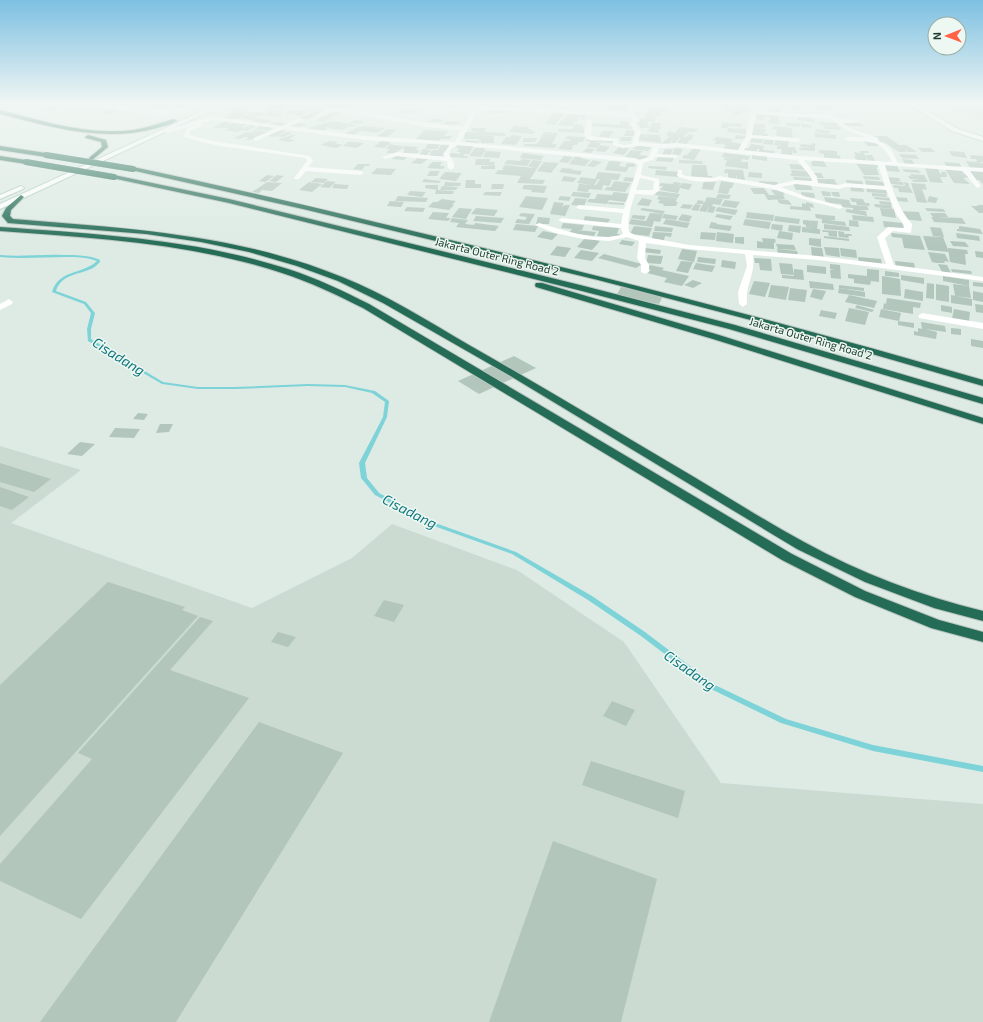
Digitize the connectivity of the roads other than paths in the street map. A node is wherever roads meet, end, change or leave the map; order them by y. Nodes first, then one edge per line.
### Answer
1 (18, 151) edge
2 (101, 151) edge
3 (108, 151) edge
4 (122, 151) edge
5 (266, 151) edge
6 (447, 151) edge
7 (550, 151) edge
8 (654, 151) edge
9 (728, 151) edge
10 (816, 151) dead end
11 (888, 151) edge
12 (740, 152) joint
13 (653, 155) junction
14 (385, 157) dead end
15 (675, 157) dead end
16 (0, 158) edge
17 (92, 158) junction
18 (799, 158) junction
19 (448, 159) junction
20 (826, 160) junction
21 (640, 162) junction
22 (881, 164) junction
23 (896, 165) junction
24 (451, 168) dead end
25 (304, 169) junction
26 (965, 169) junction
27 (983, 170) edge
28 (680, 171) dead end
29 (57, 173) dead end
30 (361, 173) dead end
31 (639, 176) junction
32 (297, 178) dead end
33 (812, 184) junction
34 (28, 185) dead end
35 (978, 186) dead end
36 (774, 187) junction
37 (889, 188) junction
38 (633, 192) junction
39 (0, 197) edge
40 (20, 197) junction
41 (840, 206) dead end
42 (0, 207) edge
43 (579, 207) dead end
44 (626, 211) junction
45 (562, 220) dead end
46 (317, 222) junction
47 (539, 225) dead end
48 (624, 226) junction
49 (0, 229) edge
50 (628, 235) junction
51 (643, 240) junction
52 (749, 252) junction
53 (891, 268) junction
54 (645, 272) dead end
55 (983, 279) edge
56 (9, 302) dead end
57 (743, 304) dead end
58 (0, 307) edge
59 (922, 316) dead end
60 (983, 326) edge
61 (983, 382) edge
62 (983, 401) edge
63 (983, 422) edge
64 (983, 616) edge
65 (983, 638) edge

1 - 61 highway, Jakarta Outer Ring Road 2, bridge
2 - 17 highway
3 - 17 street
4 - 40 street
5 - 25 street
6 - 19 street
7 - 21 street
8 - 13 street
9 - 12 street
10 - 20 street
11 - 23 street
12 - 18 street
13 - 15 street
13 - 21 street
14 - 19 street
16 - 46 highway, Jakarta Outer Ring Road 2, bridge
17 - 29 street
18 - 20 street
18 - 33 street
19 - 24 street
20 - 22 street
21 - 31 street
22 - 23 street
22 - 37 street
23 - 26 street
25 - 30 street
25 - 32 street
26 - 27 street
26 - 35 street
28 - 36 street
31 - 38 street
31 - 38 street
33 - 36 street
33 - 37 street
34 - 39 street
36 - 41 street
37 - 53 street
38 - 44 street
40 - 42 street
40 - 64 highway
43 - 44 street
44 - 48 street
45 - 48 street
46 - 62 highway, Jakarta Outer Ring Road 2
46 - 63 highway
47 - 50 street
48 - 50 street
49 - 65 highway
50 - 51 street
51 - 52 street
51 - 54 street
52 - 53 street
52 - 57 street
53 - 55 street
56 - 58 street
59 - 60 street

